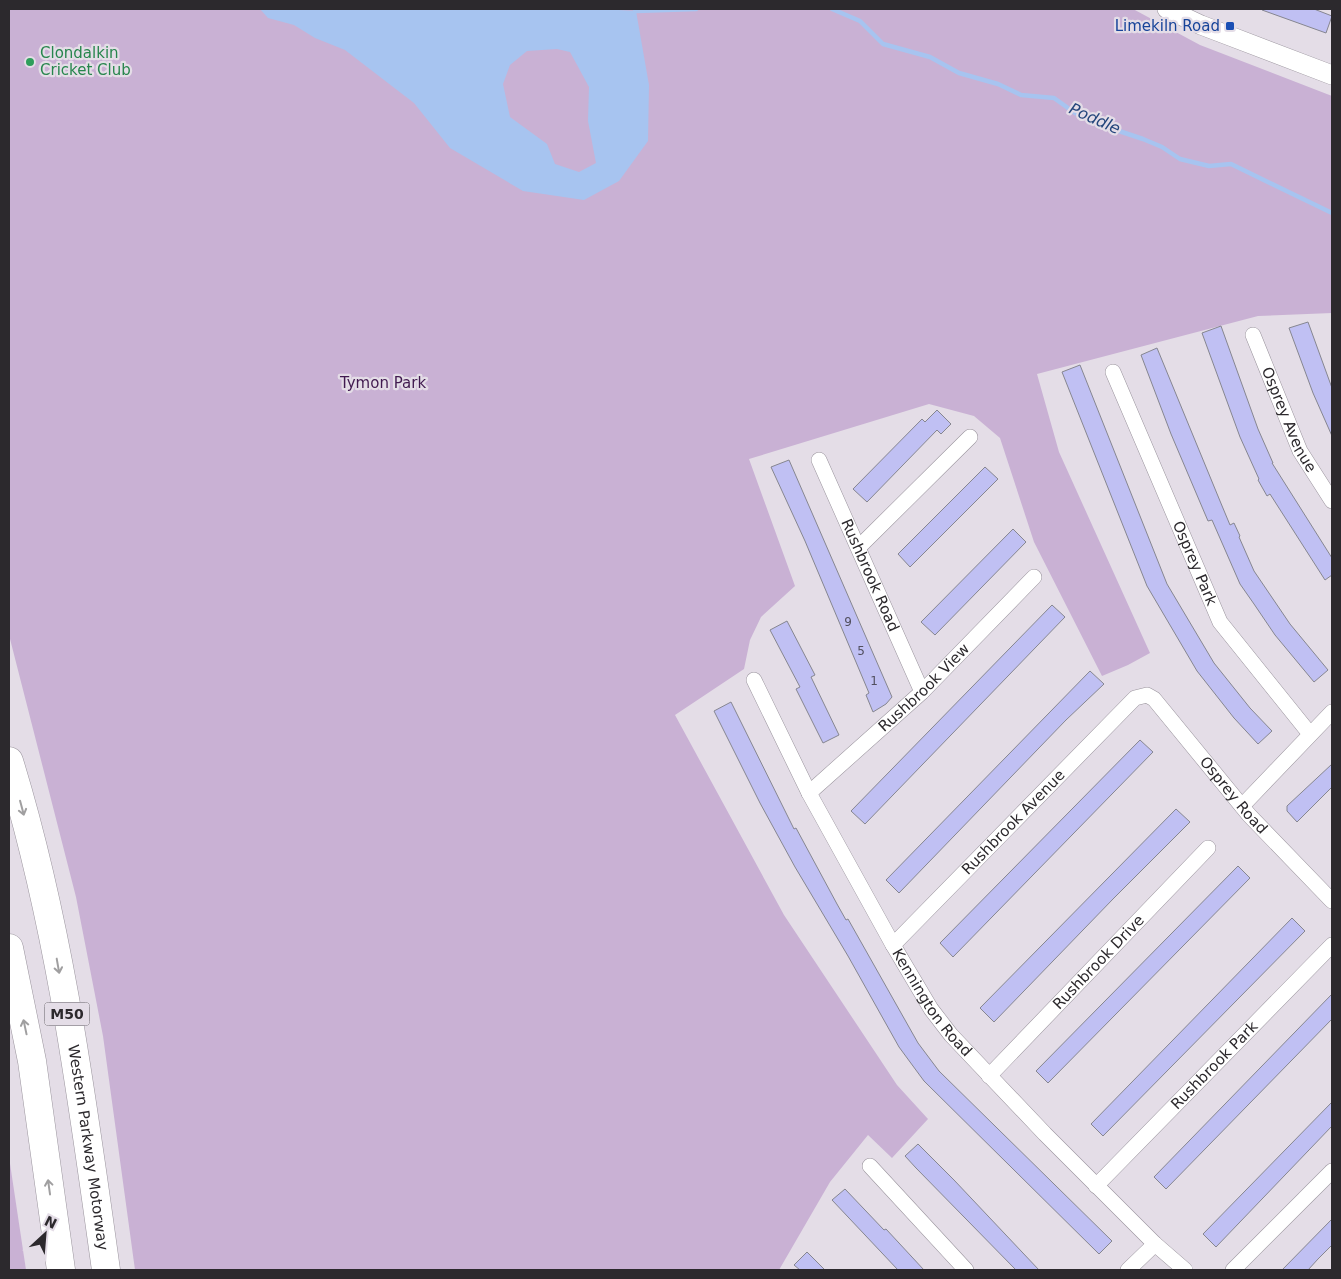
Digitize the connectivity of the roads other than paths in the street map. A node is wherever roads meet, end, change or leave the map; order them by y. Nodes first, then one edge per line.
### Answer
1 (1167, 9) edge
2 (1332, 75) edge
3 (1253, 335) dead end
4 (1113, 372) dead end
5 (970, 437) dead end
6 (819, 460) dead end
7 (1332, 501) edge
8 (859, 547) junction
9 (1034, 577) dead end
10 (754, 680) dead end
11 (922, 692) junction
12 (1135, 698) joint
13 (1332, 712) edge
14 (1310, 734) junction
15 (9, 761) edge
16 (809, 793) junction
17 (1242, 806) junction
18 (1208, 848) dead end
19 (1332, 901) edge
20 (893, 944) junction
21 (1332, 945) edge
22 (9, 948) edge
23 (989, 1076) junction
24 (870, 1166) dead end
25 (1332, 1171) edge
26 (1096, 1186) junction
27 (1155, 1244) junction
28 (61, 1270) edge
29 (106, 1270) edge
30 (966, 1270) edge
31 (1128, 1270) edge
32 (1184, 1270) edge
33 (1233, 1270) edge

1 - 2 street
3 - 7 street, Osprey Avenue
4 - 14 street, Osprey Park
5 - 8 street
6 - 8 street, Rushbrook Road
8 - 11 street, Rushbrook Road
9 - 11 street, Rushbrook View
10 - 16 street, Kennington Road
11 - 16 street, Rushbrook View
12 - 17 street, Osprey Road
12 - 20 street, Rushbrook Avenue
13 - 14 street
14 - 17 street
15 -> 29 highway, Western Parkway Motorway / M50
16 - 20 street, Kennington Road
17 - 19 street, Osprey Road
18 - 23 street, Rushbrook Drive
20 - 23 street, Kennington Road
21 - 26 street, Rushbrook Park
28 -> 22 highway, M50
23 - 26 street, Kennington Road
24 - 30 street
25 - 33 street
26 - 27 street, Kennington Road
27 - 31 street
27 - 32 street, Kennington Road

